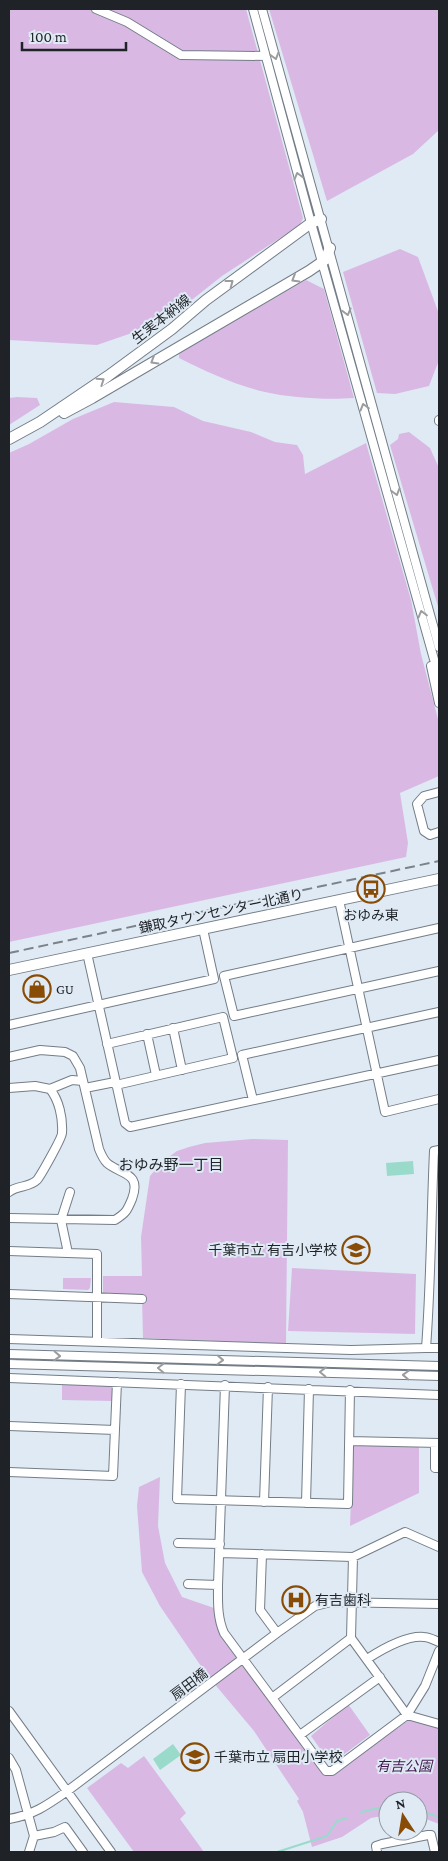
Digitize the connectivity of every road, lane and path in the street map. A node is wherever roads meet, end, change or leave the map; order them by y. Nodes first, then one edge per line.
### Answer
1 (96, 9) edge
2 (253, 9) edge
3 (262, 9) edge
4 (266, 56) junction
5 (316, 221) junction
6 (330, 248) junction
7 (322, 262) junction
8 (12, 437) edge
9 (379, 447) junction
10 (436, 643) edge
11 (439, 678) edge
12 (439, 703) edge
13 (439, 792) edge
14 (439, 832) edge
15 (439, 879) edge
16 (340, 900) junction
17 (439, 928) edge
18 (203, 929) junction
19 (350, 948) junction
20 (87, 954) junction
21 (9, 970) edge
22 (439, 971) edge
23 (358, 988) junction
24 (98, 1004) junction
25 (439, 1012) edge
26 (9, 1025) edge
27 (173, 1028) junction
28 (368, 1028) junction
29 (147, 1034) junction
30 (106, 1044) junction
31 (9, 1057) edge
32 (439, 1060) edge
33 (182, 1070) junction
34 (378, 1074) junction
35 (156, 1075) junction
36 (116, 1084) junction
37 (84, 1085) junction
38 (9, 1088) edge
39 (50, 1089) junction
40 (439, 1099) edge
41 (253, 1100) junction
42 (439, 1150) edge
43 (9, 1192) edge
44 (70, 1192) dead end
45 (435, 1205) edge
46 (9, 1218) edge
47 (61, 1220) junction
48 (9, 1251) edge
49 (430, 1252) junction
50 (439, 1252) edge
51 (68, 1253) junction
52 (9, 1294) edge
53 (97, 1298) junction
54 (142, 1299) dead end
55 (430, 1301) junction
56 (439, 1301) edge
57 (9, 1338) edge
58 (96, 1341) junction
59 (426, 1348) junction
60 (439, 1348) edge
61 (9, 1354) edge
62 (9, 1364) edge
63 (437, 1365) edge
64 (438, 1377) edge
65 (9, 1378) edge
66 (117, 1382) junction
67 (181, 1384) junction
68 (225, 1385) junction
69 (268, 1387) junction
70 (309, 1389) junction
71 (350, 1390) junction
72 (439, 1395) edge
73 (9, 1426) edge
74 (115, 1430) junction
75 (349, 1441) junction
76 (437, 1443) edge
77 (439, 1468) edge
78 (9, 1472) edge
79 (221, 1501) junction
80 (264, 1502) junction
81 (306, 1503) junction
82 (178, 1542) dead end
83 (220, 1544) junction
84 (439, 1547) edge
85 (219, 1553) junction
86 (262, 1554) junction
87 (353, 1557) junction
88 (188, 1584) dead end
89 (218, 1585) junction
90 (352, 1601) junction
91 (439, 1604) edge
92 (277, 1633) junction
93 (351, 1638) junction
94 (439, 1642) edge
95 (439, 1651) edge
96 (243, 1659) junction
97 (367, 1659) junction
98 (380, 1677) junction
99 (272, 1698) junction
100 (9, 1710) edge
101 (407, 1715) junction
102 (439, 1724) edge
103 (300, 1735) junction
104 (9, 1758) edge
105 (12, 1772) edge
106 (66, 1792) junction
107 (27, 1815) junction
108 (11, 1818) edge
109 (34, 1836) junction
110 (29, 1852) edge
111 (83, 1852) edge
112 (110, 1852) edge
113 (377, 1852) edge
114 (435, 1852) edge

1 - 4 street
2 - 4 street
3 -> 5 street
5 -> 4 street
5 - 6 street
5 - 7 street
8 -> 5 main road, 生実本納線
6 - 7 main road, 生実本納線
6 -> 9 street
7 -> 8 main road, 生実本納線
9 -> 7 street
9 - 10 street
10 - 11 street
10 - 12 street
13 - 14 street
15 - 16 main road, 鎌取タウンセンター北通り
16 - 18 main road, 鎌取タウンセンター北通り
16 - 19 street
17 - 19 street
18 - 20 main road, 鎌取タウンセンター北通り
18 - 24 street
19 - 23 street
19 - 23 street
20 - 21 main road, 鎌取タウンセンター北通り
20 - 24 street
22 - 23 street
23 - 28 street
24 - 26 street
24 - 30 street
25 - 28 street
27 - 29 street
27 - 33 street
27 - 33 street
28 - 34 street
28 - 41 street
29 - 30 street
29 - 35 street
30 - 36 street
31 - 37 street
32 - 34 street
33 - 35 street
34 - 40 street
34 - 41 street
35 - 36 street
36 - 37 street
36 - 41 street
37 - 39 street
37 - 47 street
38 - 39 street
39 - 43 street
42 - 45 street
44 - 47 street
45 - 49 street
46 - 47 street
47 - 51 street
48 - 51 street
49 - 50 street
49 - 55 street
51 - 53 street
52 - 53 street
53 - 54 street
53 - 58 street
55 - 56 street
55 - 59 street
57 - 58 street
58 - 59 street
59 - 60 street
61 -> 63 street
64 -> 62 street
65 - 66 street
66 - 67 street
66 - 74 street
67 - 68 street
67 - 79 street
68 - 69 street
68 - 79 street
69 - 70 street
69 - 80 street
70 - 71 street
70 - 81 street
71 - 72 street
71 - 75 street
73 - 74 street
74 - 78 street
75 - 76 street
75 - 81 street
76 - 77 street
79 - 80 street
79 - 83 street
80 - 81 street
82 - 83 street
83 - 85 street
84 - 87 street
85 - 86 street
85 - 89 street
86 - 87 street
86 - 92 street
87 - 90 street
88 - 89 street
89 - 96 street
90 - 91 street, 扇田橋
90 - 92 street, 扇田橋
90 - 93 street
92 - 96 street, 扇田橋
93 - 97 street
93 - 99 street
94 - 97 street
95 - 101 street
96 - 99 street
96 - 106 street, 扇田橋
97 - 98 street
98 - 101 street
98 - 103 street
99 - 103 street
100 - 106 street
101 - 102 street
101 - 103 street
104 - 105 street
105 - 107 street
106 - 107 street, 扇田橋
106 - 112 street
107 - 108 street, 扇田橋
107 - 109 street
109 - 110 street
109 - 111 street
113 - 114 street

